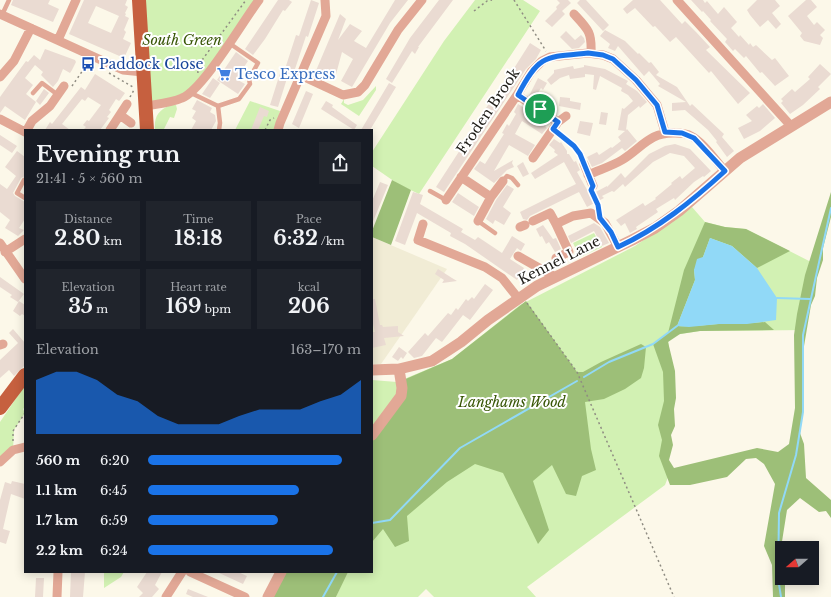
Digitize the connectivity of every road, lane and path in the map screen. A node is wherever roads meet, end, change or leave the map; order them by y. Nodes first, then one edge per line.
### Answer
1 (9, 0) edge
2 (76, 0) edge
3 (139, 0) edge
4 (246, 0) edge
5 (260, 0) edge
6 (325, 0) edge
7 (492, 0) edge
8 (514, 0) edge
9 (677, 0) edge
10 (418, 2) edge
11 (474, 11) dead end
12 (1, 14) edge
13 (574, 14) dead end
14 (31, 28) junction
15 (58, 40) junction
16 (229, 43) junction
17 (592, 53) junction
18 (550, 57) junction
19 (91, 62) junction
20 (105, 71) dead end
21 (138, 72) junction
22 (300, 75) junction
23 (0, 77) edge
24 (200, 83) junction
25 (64, 86) joint
26 (135, 88) junction
27 (33, 93) dead end
28 (191, 93) junction
29 (58, 95) junction
30 (518, 95) junction
31 (831, 102) edge
32 (127, 104) joint
33 (146, 106) junction
34 (218, 106) junction
35 (120, 115) junction
36 (566, 116) dead end
37 (0, 119) edge
38 (130, 123) dead end
39 (556, 126) junction
40 (791, 126) junction
41 (27, 129) edge
42 (111, 129) edge
43 (147, 129) edge
44 (219, 129) edge
45 (278, 129) edge
46 (24, 130) edge
47 (665, 132) junction
48 (533, 158) dead end
49 (584, 164) joint
50 (725, 171) junction
51 (588, 175) junction
52 (462, 177) junction
53 (24, 180) edge
54 (503, 181) joint
55 (518, 185) dead end
56 (593, 186) joint
57 (430, 190) dead end
58 (24, 197) edge
59 (492, 197) junction
60 (446, 200) joint
61 (600, 218) junction
62 (478, 221) joint
63 (423, 224) dead end
64 (526, 224) dead end
65 (556, 224) junction
66 (495, 233) dead end
67 (24, 240) edge
68 (0, 243) edge
69 (618, 247) junction
70 (5, 252) junction
71 (518, 256) dead end
72 (556, 258) dead end
73 (555, 277) junction
74 (24, 278) edge
75 (520, 297) junction
76 (399, 369) junction
77 (373, 370) edge
78 (24, 376) edge
79 (0, 408) edge
80 (24, 414) edge
81 (373, 434) edge
82 (24, 447) edge
83 (13, 450) junction
84 (0, 462) edge
85 (58, 573) edge
86 (181, 573) edge
87 (192, 573) edge
88 (280, 573) edge
89 (57, 597) edge
90 (166, 597) edge
91 (244, 597) edge
92 (268, 597) edge
93 (674, 597) edge

1 - 12 lane
2 - 15 street
3 - 21 main road
4 - 24 path
5 - 16 street
6 - 22 street
7 - 11 path
8 - 18 path
9 - 40 street
10 - 22 street
12 - 14 street
13 - 17 street
14 - 15 street
14 - 23 street
15 - 19 street
16 - 24 street
16 - 34 lane
17 - 18 street
17 - 47 street
18 - 30 street, Froden Brook
19 - 21 street
19 - 25 path
20 - 26 path
21 - 26 path
21 - 33 main road
22 - 45 street
24 - 28 street
25 - 29 street
26 - 32 path
27 - 29 lane
28 - 33 street
28 - 34 lane
29 - 41 street
30 - 39 street
30 - 52 street, Froden Brook
31 - 40 street, Kennel Lane
32 - 35 street
33 - 43 main road
34 - 44 lane
35 - 38 street
35 - 42 street
36 - 39 street
37 - 46 street
39 - 48 street
39 - 49 path
40 - 50 street, Kennel Lane
47 - 50 street
47 - 51 street
49 - 51 street
50 - 69 street, Kennel Lane
51 - 56 street
52 - 59 street, Froden Brook
52 - 60 street, Froden Brook
53 - 58 lane
54 - 55 lane
54 - 59 street
56 - 61 path
57 - 60 lane
59 - 62 street
61 - 65 street
61 - 69 street
62 - 66 lane
63 - 75 street
64 - 65 street
65 - 72 street
67 - 70 street
68 - 70 street
69 - 73 street, Kennel Lane
70 - 74 street
71 - 73 street
73 - 75 street, Kennel Lane
75 - 76 street, Kennel Lane
75 - 93 path
76 - 77 street, Kennel Lane
76 - 81 street
78 - 79 main road
80 - 83 path
82 - 83 street
83 - 84 street
85 - 89 street
86 - 90 street
87 - 91 street
88 - 92 street

